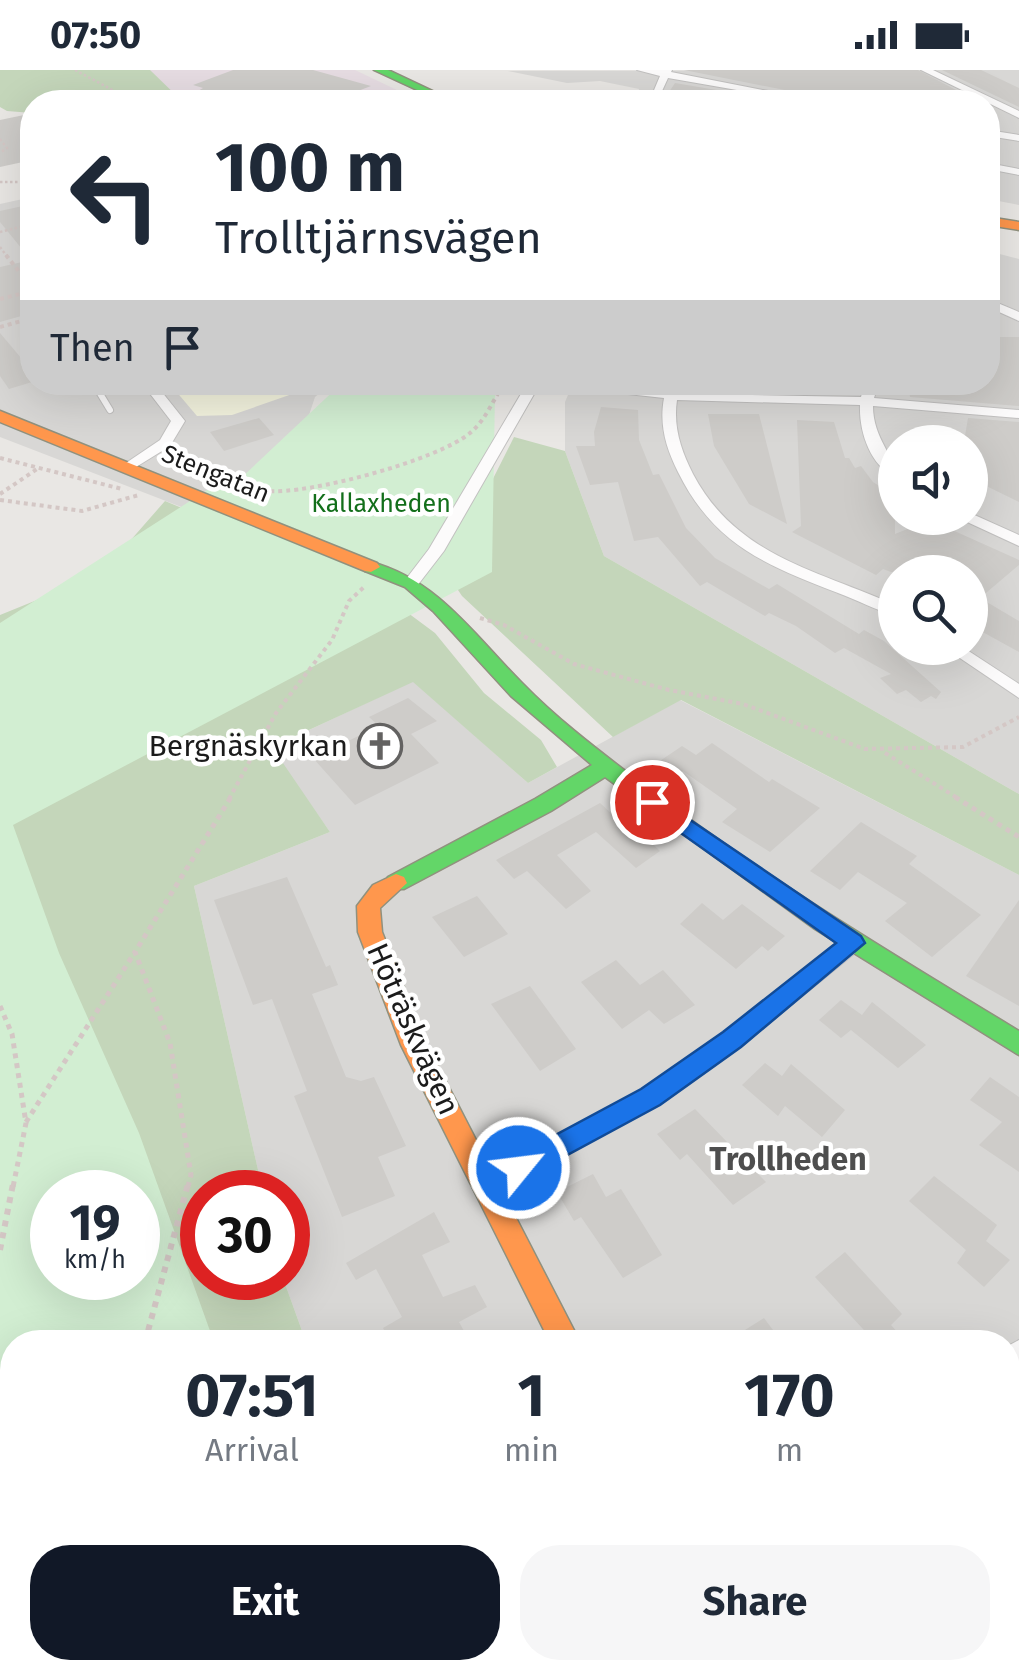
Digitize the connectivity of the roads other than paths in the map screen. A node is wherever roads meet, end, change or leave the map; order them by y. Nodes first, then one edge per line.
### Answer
1 (378, 70) edge
2 (642, 70) edge
3 (926, 70) edge
4 (665, 72) edge
5 (424, 90) edge
6 (757, 90) edge
7 (967, 90) edge
8 (1002, 311) edge
9 (1019, 317) edge
10 (101, 395) edge
11 (157, 395) edge
12 (528, 395) edge
13 (672, 395) edge
14 (762, 395) edge
15 (868, 395) edge
16 (866, 402) junction
17 (110, 410) dead end
18 (1019, 414) edge
19 (0, 416) edge
20 (878, 453) edge
21 (137, 481) junction
22 (988, 526) edge
23 (1019, 541) edge
24 (410, 583) junction
25 (878, 604) edge
26 (979, 665) edge
27 (1019, 692) edge
28 (606, 767) junction
29 (853, 943) junction
30 (1019, 1044) edge
31 (486, 1186) junction
32 (558, 1330) edge

1 - 5 street
2 - 4 street
3 - 7 street
4 - 6 street
8 - 9 street
10 - 17 lane
11 - 21 street
12 - 24 street
13 - 25 street
14 - 16 street
15 - 16 street
16 - 18 street
16 - 20 street
19 - 21 street, Stengatan
21 - 24 street, Stengatan
22 - 23 street
24 - 28 street, Stengatan
26 - 27 street
28 - 29 street, Stengatan
28 - 31 street, Höträskvägen
29 - 30 street, Stengatan
29 - 31 street
31 - 32 street, Höträskvägen

